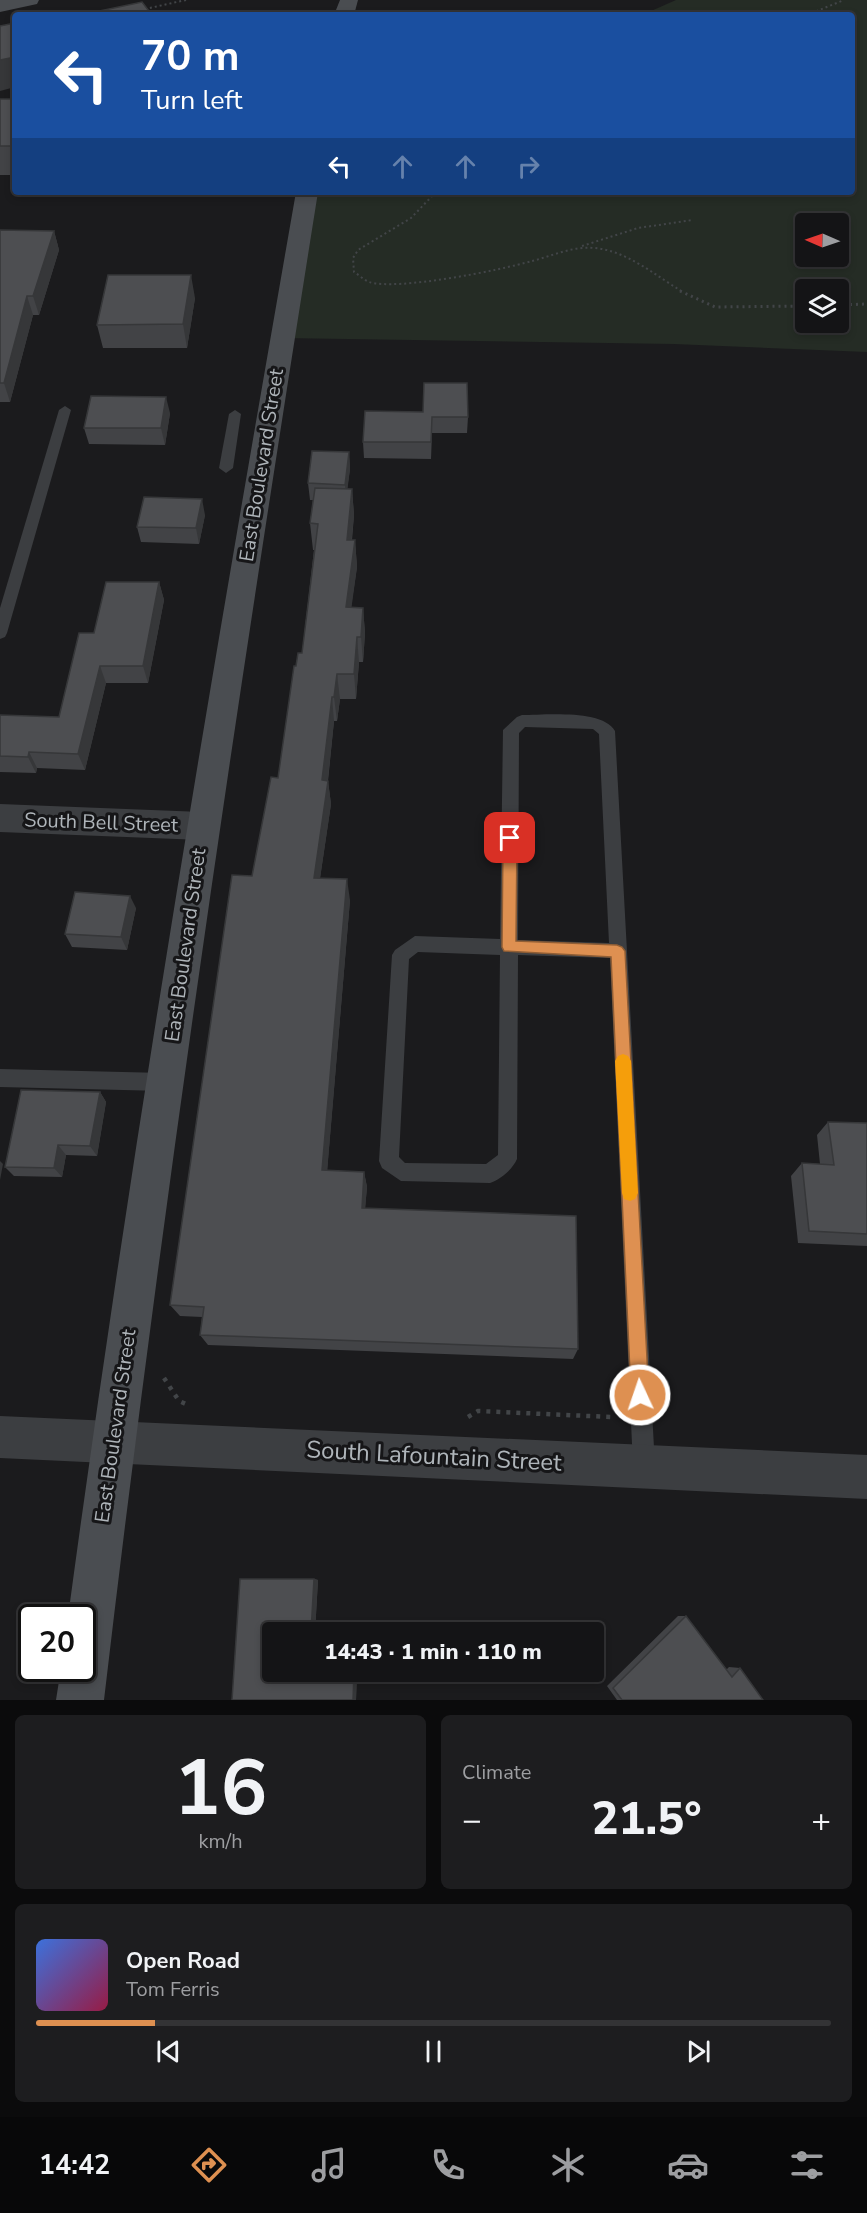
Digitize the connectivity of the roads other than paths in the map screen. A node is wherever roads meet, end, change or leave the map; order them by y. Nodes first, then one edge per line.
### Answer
1 (30, 0) edge
2 (0, 6) edge
3 (306, 195) edge
4 (65, 410) dead end
5 (235, 414) dead end
6 (226, 468) dead end
7 (0, 633) edge
8 (0, 818) edge
9 (202, 826) junction
10 (509, 947) junction
11 (617, 951) junction
12 (0, 1078) edge
13 (164, 1082) junction
14 (0, 1437) edge
15 (111, 1440) junction
16 (644, 1466) junction
17 (867, 1477) edge
18 (80, 1700) edge

1 - 2 main road
3 - 9 main road, East Boulevard Street
4 - 7 lane
5 - 6 lane
8 - 9 street, South Bell Street
9 - 13 main road, East Boulevard Street
10 - 10 lane
10 - 11 lane
10 - 11 lane
11 - 16 lane
12 - 13 lane
13 - 15 main road, East Boulevard Street
14 - 15 street, South Lafountain Street
15 - 16 street, South Lafountain Street
15 - 18 main road, East Boulevard Street
16 - 17 street, South Lafountain Street

